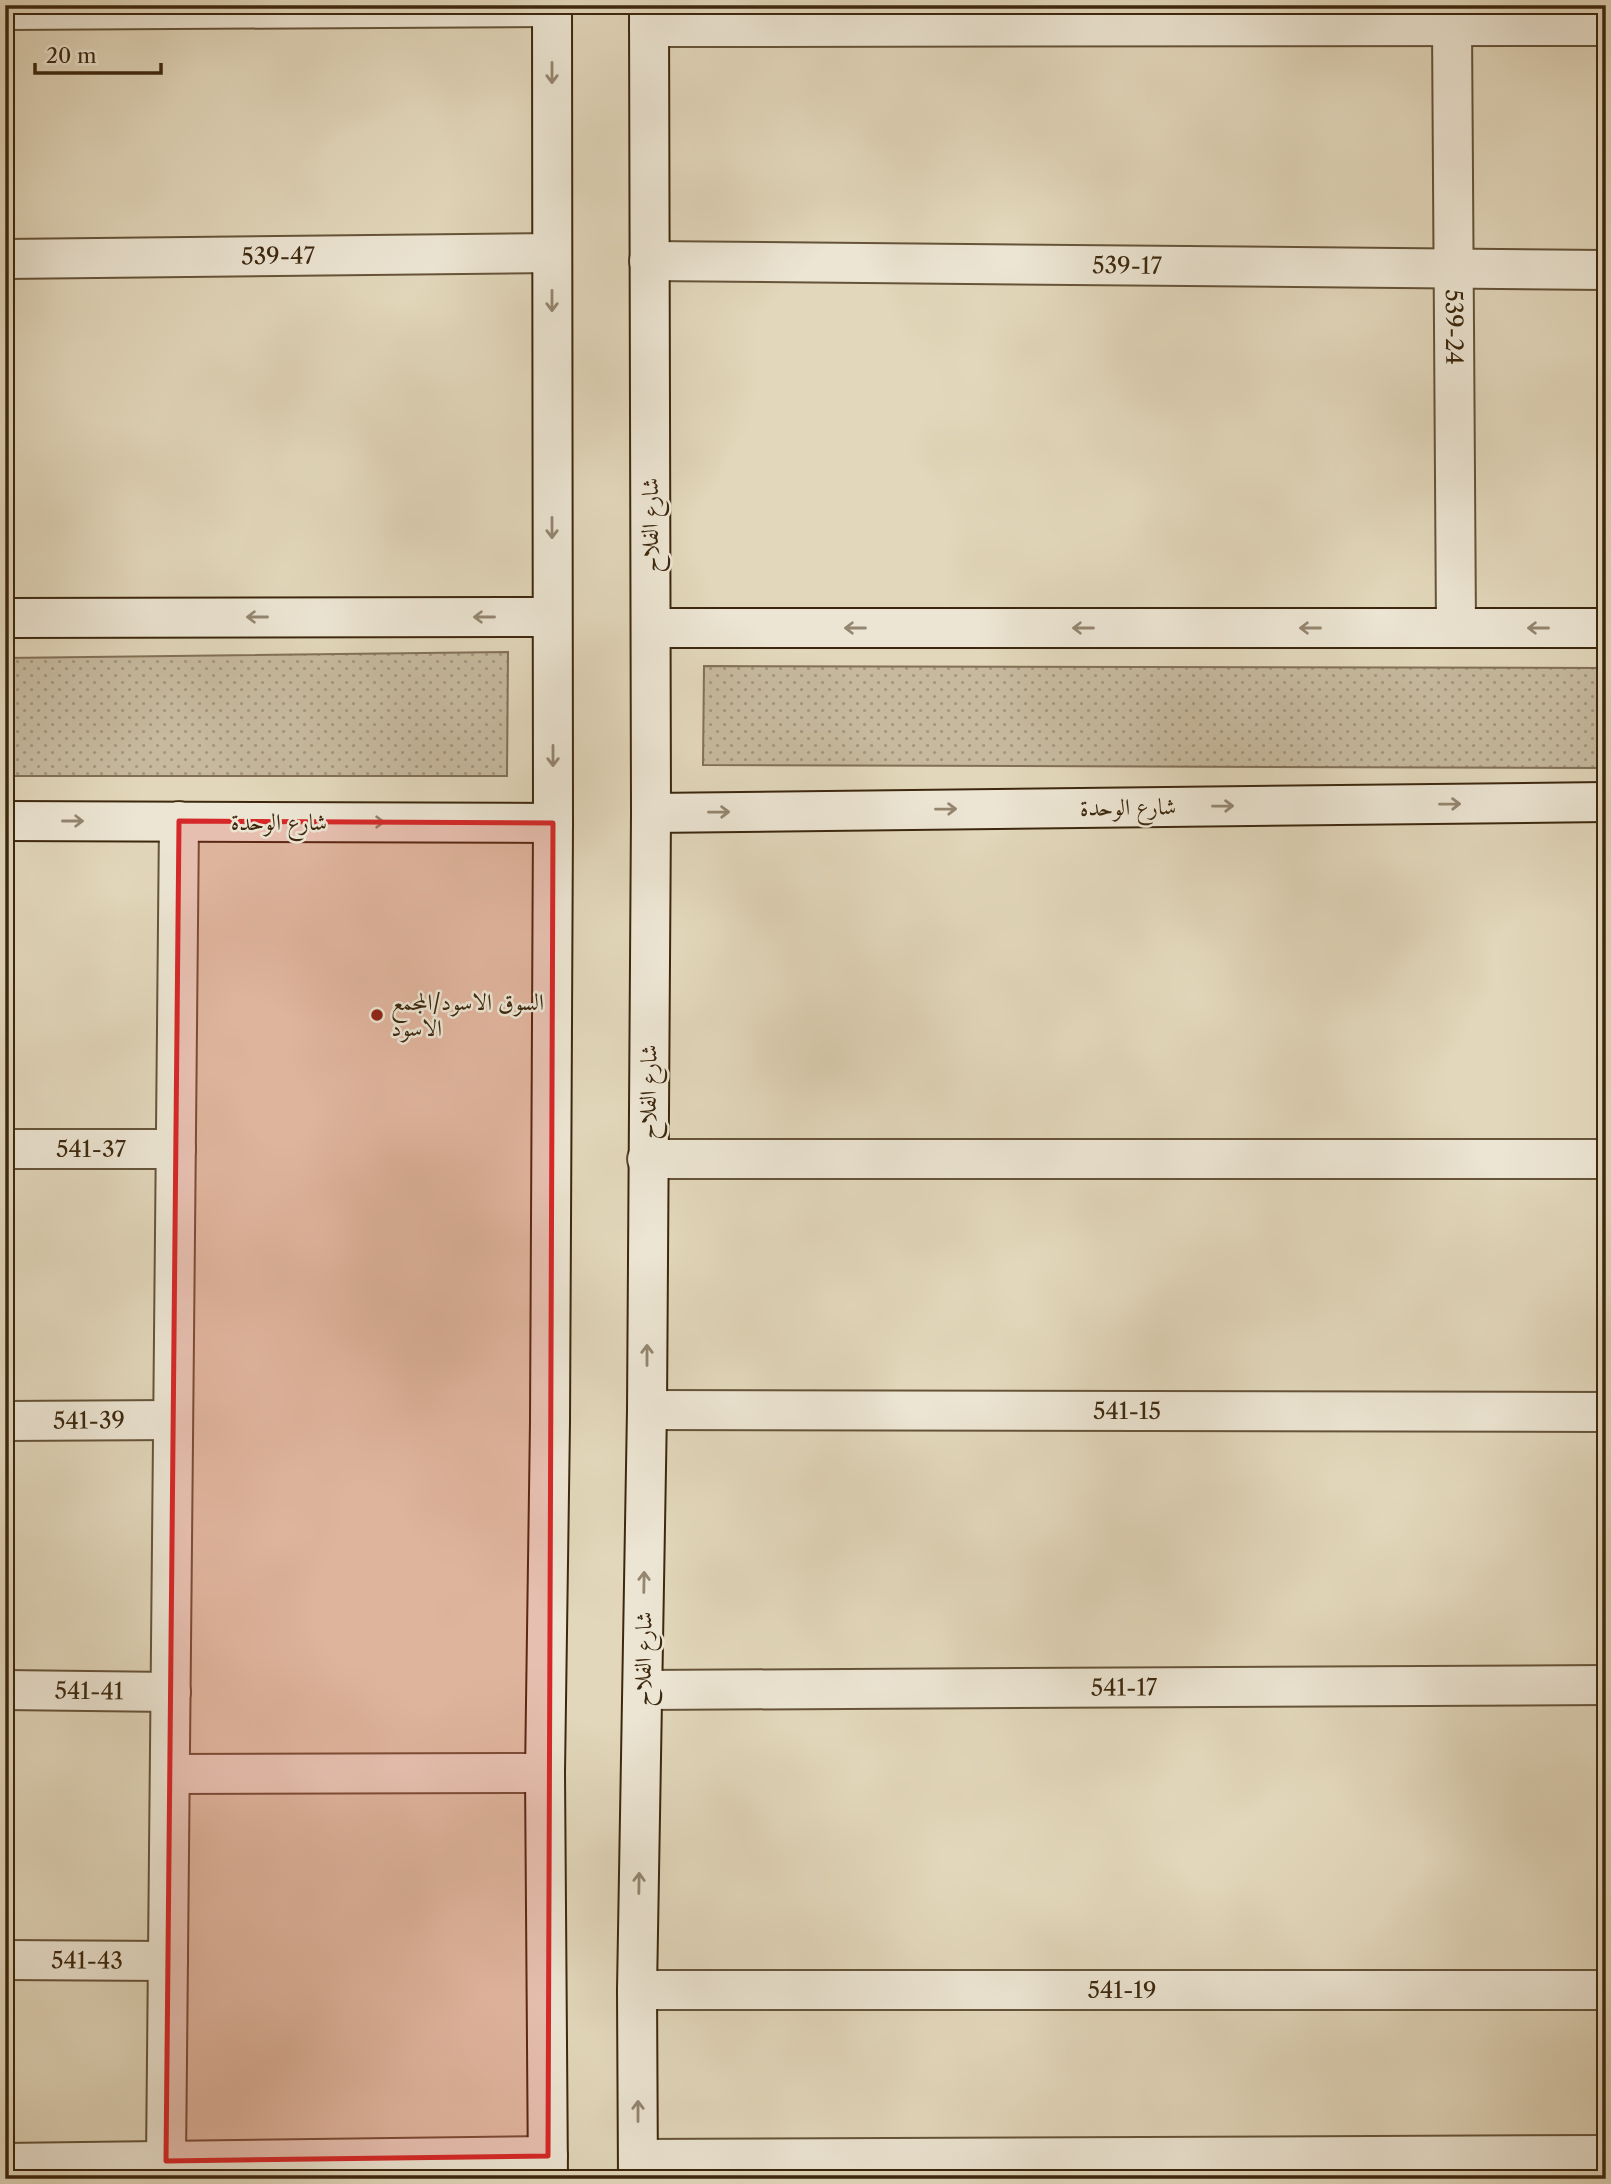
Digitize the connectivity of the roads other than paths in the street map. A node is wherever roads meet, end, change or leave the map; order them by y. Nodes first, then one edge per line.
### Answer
1 (552, 6) edge
2 (5, 10) edge
3 (649, 16) edge
4 (1310, 16) edge
5 (1452, 26) junction
6 (1606, 26) edge
7 (552, 253) junction
8 (5, 259) edge
9 (649, 261) junction
10 (1454, 269) junction
11 (1606, 270) edge
12 (552, 617) junction
13 (5, 618) edge
14 (651, 628) junction
15 (1456, 628) junction
16 (1606, 628) edge
17 (1606, 802) edge
18 (651, 813) junction
19 (5, 821) edge
20 (179, 821) junction
21 (553, 823) junction
22 (176, 1149) junction
23 (5, 1150) edge
24 (647, 1159) junction
25 (1606, 1159) edge
26 (647, 1410) junction
27 (1606, 1412) edge
28 (173, 1420) junction
29 (5, 1421) edge
30 (1606, 1685) edge
31 (5, 1689) edge
32 (643, 1690) junction
33 (171, 1692) junction
34 (545, 1773) junction
35 (170, 1774) junction
36 (5, 1960) edge
37 (168, 1961) junction
38 (637, 1990) junction
39 (1606, 1990) edge
40 (1606, 2155) edge
41 (166, 2161) junction
42 (5, 2163) edge
43 (548, 2168) edge
44 (638, 2169) edge

1 - 2 street
1 -> 7 street
3 - 4 street
3 - 9 street, شارع الفلاح
4 - 5 street
5 - 6 street
5 - 10 street, 539-24
7 - 8 street, 539-47
7 -> 12 street
9 - 10 street, 539-17
9 - 14 street, شارع الفلاح
10 - 11 street, 539-17
10 - 15 street, 539-24
12 -> 13 street
12 -> 21 street
15 -> 14 street
14 - 18 street, شارع الفلاح
16 -> 15 street
18 -> 17 street, شارع الوحدة
18 - 24 street, شارع الفلاح
19 -> 20 street, شارع الوحدة
20 -> 21 street, شارع الوحدة
20 - 22 street
21 - 34 street
22 - 23 street, 541-37
22 - 28 street
24 - 25 street
26 -> 24 street, شارع الفلاح
26 - 27 street, 541-15
32 -> 26 street, شارع الفلاح
28 - 29 street, 541-39
28 - 33 street
30 - 32 street, 541-17
31 - 33 street, 541-41
38 -> 32 street, شارع الفلاح
33 - 35 street
34 - 35 street
34 - 43 street
35 - 37 street
36 - 37 street, 541-43
37 - 41 street
38 - 39 street, 541-19
44 -> 38 street, شارع الفلاح
40 - 44 street
41 - 42 street
41 - 43 street

